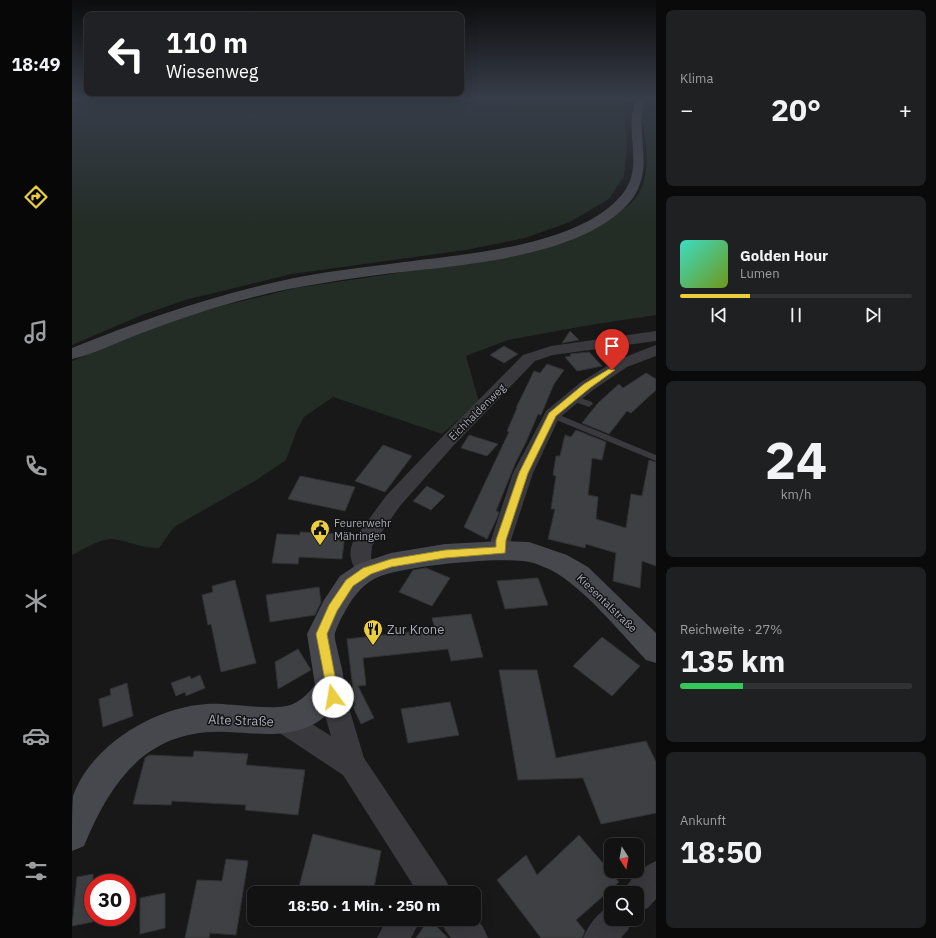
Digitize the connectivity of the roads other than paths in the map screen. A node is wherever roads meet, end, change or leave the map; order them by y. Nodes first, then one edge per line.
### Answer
1 (640, 141) edge
2 (656, 336) edge
3 (656, 350) edge
4 (72, 354) edge
5 (552, 415) junction
6 (656, 458) edge
7 (502, 551) junction
8 (367, 571) junction
9 (656, 651) edge
10 (330, 688) junction
11 (284, 721) junction
12 (353, 765) junction
13 (72, 834) edge
14 (656, 876) edge
15 (426, 886) edge
16 (644, 889) edge
17 (401, 926) edge
18 (462, 926) edge
19 (610, 926) edge
20 (393, 938) edge
21 (472, 938) edge
22 (599, 938) edge

1 - 4 street
2 - 8 street, Eichhaldenweg
3 - 5 street
5 - 6 lane
5 - 7 street
7 - 8 street, Kiesentalstraße
7 - 9 street, Kiesentalstraße
8 - 10 street, Kiesentalstraße
10 - 11 street
10 - 12 street, Alte Straße
11 - 12 street, Alte Straße
11 - 13 street, Alte Straße
12 - 15 street, Alte Straße
14 - 16 street
17 - 20 street
18 - 21 street
19 - 22 street

